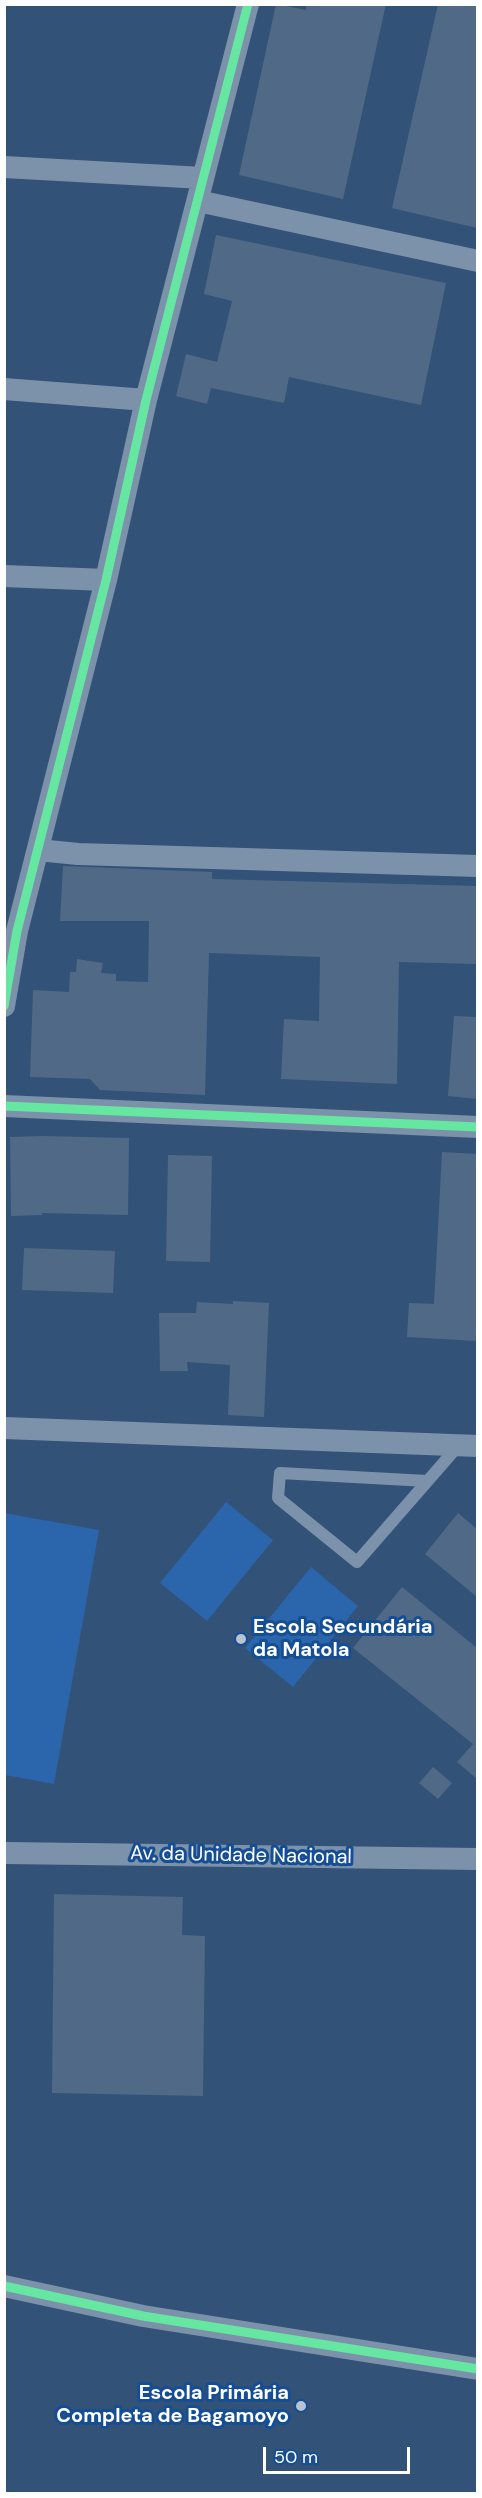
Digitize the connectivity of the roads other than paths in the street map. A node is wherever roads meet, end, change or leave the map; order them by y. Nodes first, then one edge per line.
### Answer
1 (248, 4) edge
2 (4, 167) edge
3 (203, 178) junction
4 (198, 201) junction
5 (477, 261) edge
6 (4, 389) edge
7 (146, 400) junction
8 (4, 576) edge
9 (106, 580) junction
10 (38, 850) junction
11 (477, 866) edge
12 (11, 930) edge
13 (4, 1006) edge
14 (4, 1106) edge
15 (477, 1127) edge
16 (4, 1428) edge
17 (468, 1445) edge
18 (427, 1481) junction
19 (4, 1853) edge
20 (477, 1859) edge
21 (4, 2286) edge
22 (477, 2369) edge

1 - 3 street
2 - 3 street
3 - 4 street
4 - 5 street
4 - 7 street
6 - 7 street
7 - 9 street
8 - 9 street
9 - 10 street
10 - 11 street
10 - 12 street
12 - 13 street
14 - 15 street
16 - 17 street
17 - 18 lane
18 - 18 lane
19 - 20 street, Av. da Unidade Nacional
21 - 22 street

